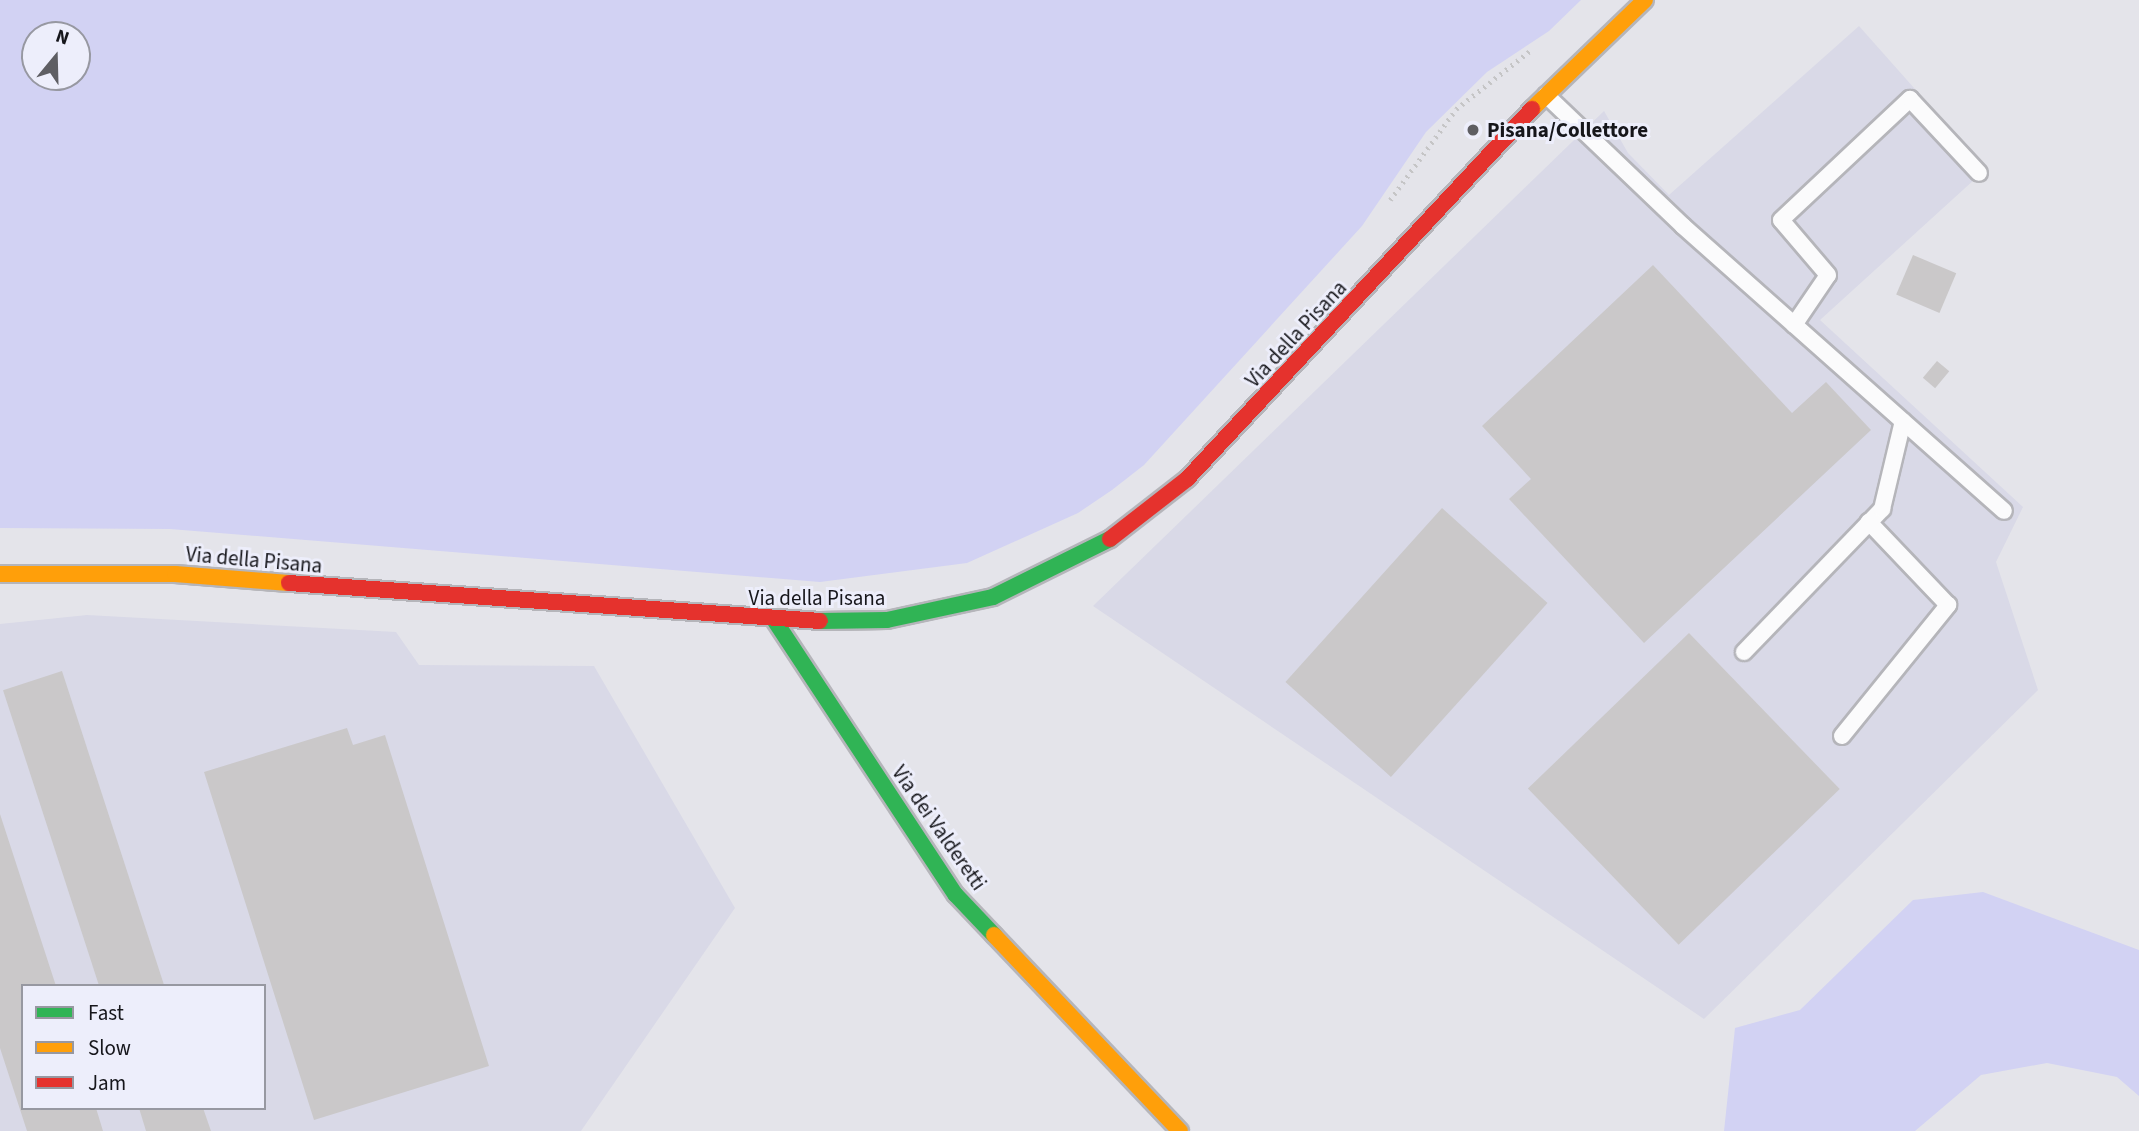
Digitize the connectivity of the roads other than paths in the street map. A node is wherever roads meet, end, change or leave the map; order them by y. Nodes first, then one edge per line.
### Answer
1 (1645, 0) edge
2 (1546, 95) junction
3 (1979, 173) dead end
4 (1794, 325) junction
5 (1903, 421) junction
6 (2004, 511) dead end
7 (1869, 522) junction
8 (0, 574) edge
9 (775, 621) junction
10 (1744, 652) dead end
11 (1842, 736) dead end
12 (1180, 1131) edge

1 - 2 main road, Via della Pisana
2 - 4 lane
2 - 9 main road, Via della Pisana
3 - 4 lane
4 - 5 lane
5 - 6 lane
5 - 7 lane
7 - 10 lane
7 - 11 lane
8 - 9 main road, Via della Pisana
9 - 12 main road, Via dei Valderetti

